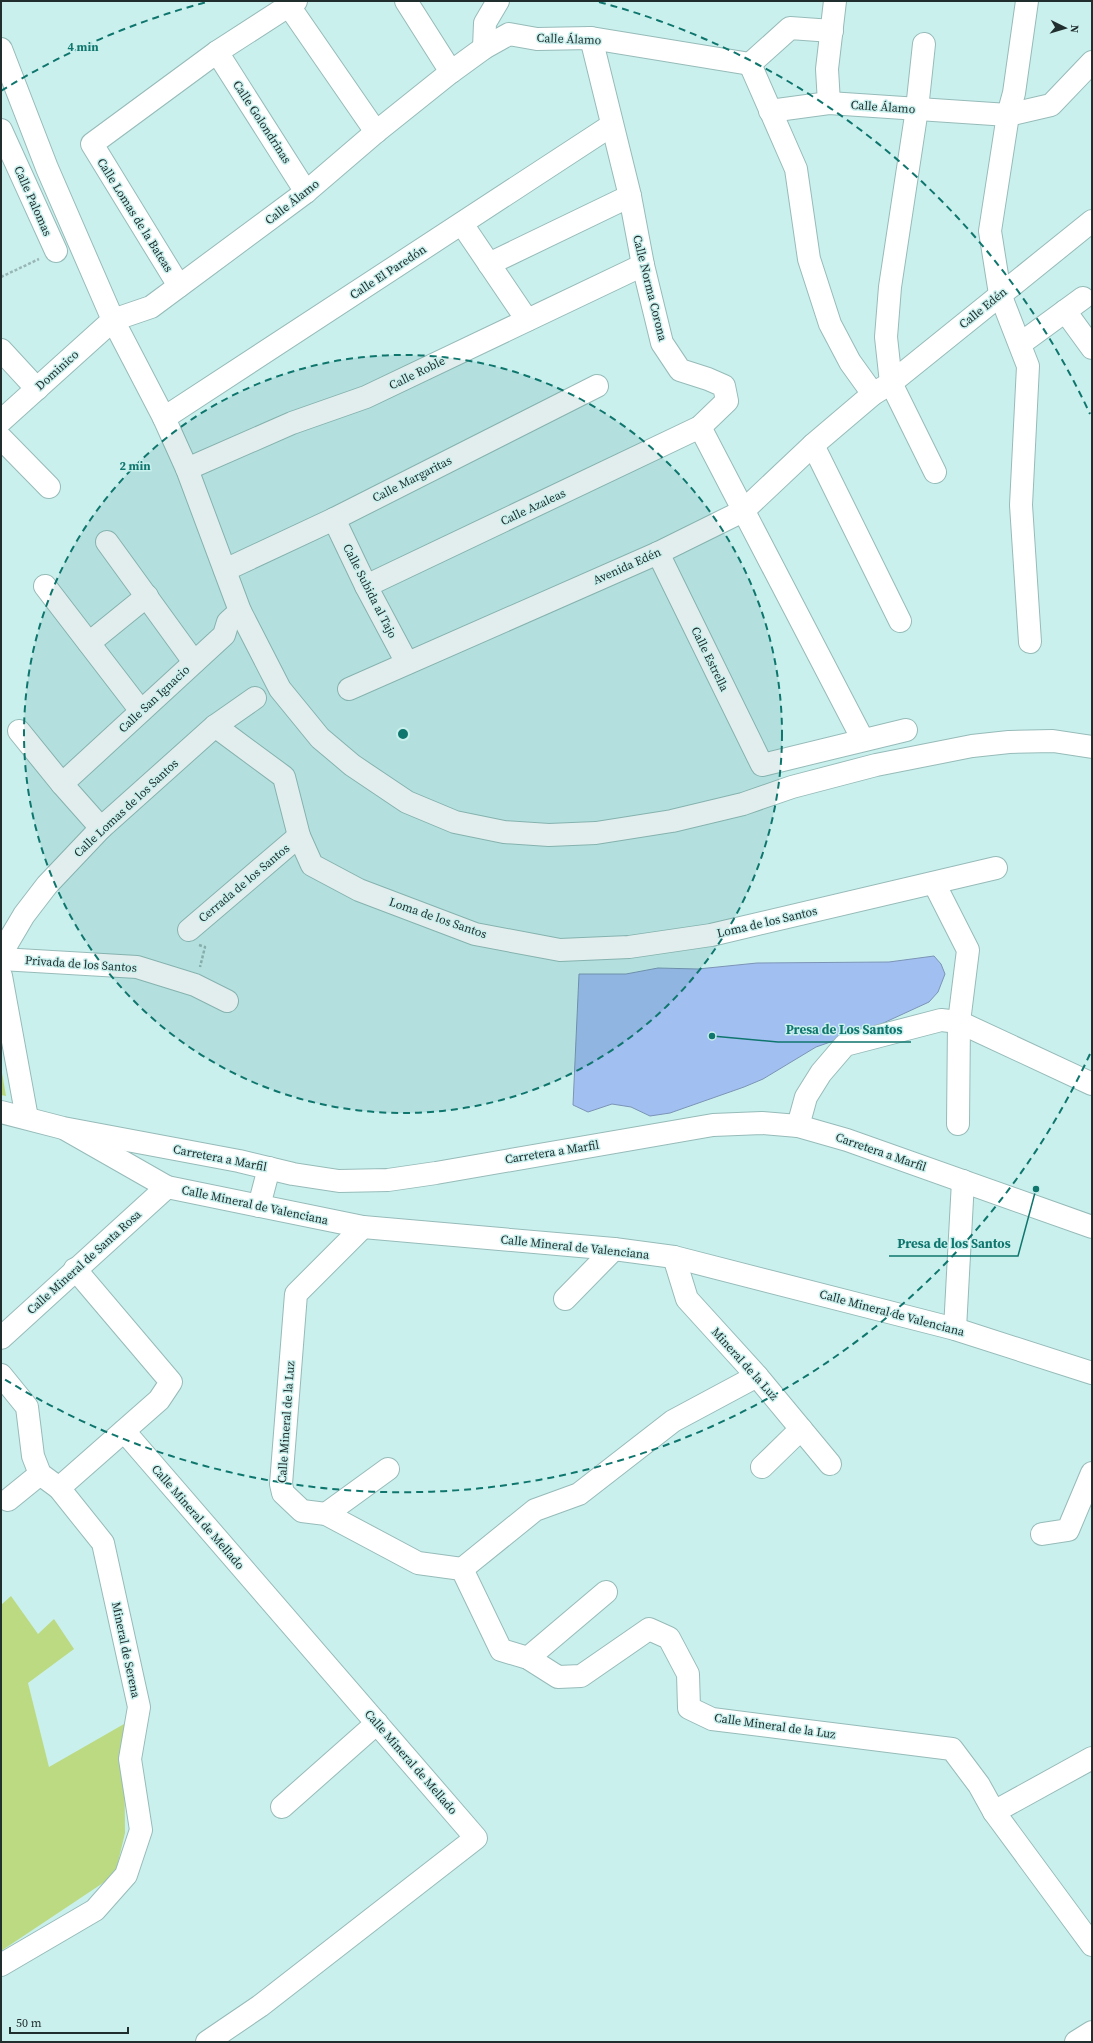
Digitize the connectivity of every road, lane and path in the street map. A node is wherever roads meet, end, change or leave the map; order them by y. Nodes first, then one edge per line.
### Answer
1 (406, 1) edge
2 (498, 1) edge
3 (835, 1) edge
4 (1027, 1) edge
5 (293, 3) edge
6 (832, 32) junction
7 (590, 38) junction
8 (924, 44) dead end
9 (484, 48) junction
10 (1, 49) edge
11 (217, 52) junction
12 (1092, 62) edge
13 (750, 64) junction
14 (451, 72) junction
15 (829, 103) junction
16 (917, 109) junction
17 (770, 111) junction
18 (1008, 115) junction
19 (612, 125) junction
20 (1, 130) edge
21 (376, 132) junction
22 (306, 192) junction
23 (630, 196) junction
24 (1092, 221) edge
25 (462, 224) junction
26 (56, 251) joint
27 (489, 264) junction
28 (643, 265) junction
29 (1, 277) edge
30 (179, 286) junction
31 (1000, 294) junction
32 (1083, 298) dead end
33 (1065, 311) junction
34 (113, 320) junction
35 (527, 320) junction
36 (1020, 344) junction
37 (1092, 348) edge
38 (1, 350) edge
39 (891, 383) junction
40 (597, 386) dead end
41 (37, 389) junction
42 (873, 394) junction
43 (164, 418) junction
44 (1, 421) edge
45 (700, 427) junction
46 (1, 438) edge
47 (813, 445) junction
48 (187, 469) junction
49 (935, 472) dead end
50 (49, 487) dead end
51 (743, 511) junction
52 (334, 519) junction
53 (107, 542) dead end
54 (658, 553) junction
55 (225, 570) junction
56 (45, 586) dead end
57 (366, 586) junction
58 (147, 596) junction
59 (240, 611) junction
60 (900, 621) dead end
61 (1030, 642) dead end
62 (89, 643) junction
63 (194, 662) junction
64 (407, 663) junction
65 (349, 690) dead end
66 (255, 698) dead end
67 (141, 711) junction
68 (215, 726) junction
69 (906, 730) dead end
70 (19, 731) dead end
71 (863, 740) junction
72 (1092, 746) edge
73 (62, 784) junction
74 (101, 828) junction
75 (299, 836) junction
76 (996, 868) dead end
77 (934, 883) junction
78 (189, 930) joint
79 (1, 954) edge
80 (1, 959) edge
81 (1, 976) edge
82 (195, 985) junction
83 (227, 1001) dead end
84 (960, 1012) junction
85 (1092, 1084) edge
86 (1, 1112) edge
87 (27, 1118) junction
88 (958, 1124) dead end
89 (798, 1126) junction
90 (63, 1128) junction
91 (269, 1168) junction
92 (963, 1181) junction
93 (168, 1186) junction
94 (259, 1206) junction
95 (363, 1227) junction
96 (1092, 1227) edge
97 (614, 1249) junction
98 (674, 1257) junction
99 (75, 1269) junction
100 (565, 1299) dead end
101 (955, 1329) junction
102 (1, 1338) edge
103 (1092, 1373) edge
104 (1, 1375) edge
105 (757, 1376) junction
106 (801, 1429) junction
107 (124, 1431) junction
108 (830, 1464) dead end
109 (762, 1467) dead end
110 (388, 1469) dead end
111 (1092, 1473) edge
112 (40, 1474) junction
113 (59, 1488) junction
114 (8, 1500) dead end
115 (326, 1514) junction
116 (1042, 1534) dead end
117 (462, 1569) junction
118 (606, 1592) dead end
119 (528, 1658) junction
120 (377, 1723) junction
121 (1092, 1758) edge
122 (282, 1807) dead end
123 (994, 1812) junction
124 (1092, 1945) edge
125 (1, 1965) edge
126 (1092, 2032) edge
127 (207, 2042) edge
128 (1076, 2042) edge

1 - 14 street
2 - 9 street
3 - 6 street
4 - 18 street
5 - 11 street
5 - 21 street
6 - 13 street
6 - 15 street
7 - 9 street, Calle Álamo
7 - 13 street, Calle Álamo
7 - 19 street, Calle Norma Corona
8 - 16 street
9 - 14 street, Calle Álamo
10 - 34 street
11 - 22 street, Calle Golondrinas
11 - 30 street, Calle Lomas de la Bateas
12 - 18 street, Calle Álamo
13 - 17 street
14 - 21 street, Calle Álamo
15 - 16 street, Calle Álamo
15 - 17 street, Calle Álamo
16 - 18 street, Calle Álamo
16 - 39 street
17 - 42 street
18 - 31 street
19 - 23 street, Calle Norma Corona
19 - 25 street, Calle El Paredón
20 - 26 street, Calle Palomas
21 - 22 street, Calle Álamo
22 - 30 street, Calle Álamo
23 - 27 street
23 - 28 street, Calle Norma Corona
24 - 31 street, Calle Edén
25 - 27 street
25 - 43 street, Calle El Paredón
26 - 29 path
27 - 35 street
28 - 35 street, Calle Roble
28 - 45 street, Calle Norma Corona
30 - 34 street, Calle Álamo
31 - 36 street
31 - 39 street, Calle Edén
32 - 33 street
33 - 36 street
33 - 37 street
34 - 41 street, Dominico
34 - 43 street
35 - 48 street, Calle Roble
36 - 61 street
38 - 41 street
39 - 42 street, Calle Edén
39 - 49 street
40 - 52 street, Calle Margaritas
41 - 44 street, Dominico
42 - 47 street, Avenida Edén
43 - 48 street
45 - 51 street
45 - 57 street, Calle Azaleas
46 - 50 street
47 - 51 street, Avenida Edén
47 - 60 street
48 - 55 street
51 - 54 street, Avenida Edén
51 - 71 street
52 - 55 street, Calle Margaritas
52 - 57 street, Calle Subida al Tajo
53 - 58 street
54 - 64 street, Avenida Edén
54 - 71 street, Calle Estrella
55 - 59 street
56 - 62 street
57 - 64 street, Calle Subida al Tajo
58 - 62 street
58 - 63 street
59 - 63 street, Calle San Ignacio
59 - 72 street
62 - 67 street
63 - 67 street, Calle San Ignacio
64 - 65 street, Avenida Edén
66 - 68 street, Calle Lomas de los Santos
67 - 73 street, Calle San Ignacio
68 - 74 street, Calle Lomas de los Santos
68 - 75 street, Loma de los Santos
69 - 71 street
70 - 73 street
73 - 74 street
74 - 79 street, Calle Lomas de los Santos
75 - 77 street, Loma de los Santos
75 - 78 street, Cerrada de los Santos
76 - 77 street, Loma de los Santos
77 - 84 street
78 - 82 path
80 - 82 street, Privada de los Santos
81 - 87 street
82 - 83 street, Privada de los Santos
84 - 85 street
84 - 88 street
84 - 89 street
86 - 87 street, Carretera a Marfil
87 - 90 street, Carretera a Marfil
89 - 91 street, Carretera a Marfil
89 - 92 street, Carretera a Marfil
90 - 91 street, Carretera a Marfil
90 - 93 street, Calle Mineral de Valenciana
91 - 94 street
92 - 96 street, Carretera a Marfil
92 - 101 street
93 - 94 street, Calle Mineral de Valenciana
93 - 99 street, Calle Mineral de Santa Rosa
94 - 95 street, Calle Mineral de Valenciana
95 - 97 street, Calle Mineral de Valenciana
95 - 115 street, Calle Mineral de la Luz
97 - 98 street, Calle Mineral de Valenciana
97 - 100 street
98 - 101 street, Calle Mineral de Valenciana
98 - 105 street, Mineral de la Luz
99 - 102 street, Calle Mineral de Santa Rosa
99 - 107 street
101 - 103 street, Calle Mineral de Valenciana
104 - 112 street
105 - 106 street, Mineral de la Luz
105 - 117 street
106 - 108 street, Mineral de la Luz
106 - 109 street
107 - 113 street
107 - 120 street, Calle Mineral de Mellado
110 - 115 street
111 - 116 street
112 - 113 street, Mineral de Serena
112 - 114 street
113 - 125 street, Mineral de Serena
115 - 117 street, Calle Mineral de la Luz
117 - 119 street, Calle Mineral de la Luz
118 - 119 street
119 - 123 street, Calle Mineral de la Luz
120 - 122 street
120 - 127 street, Calle Mineral de Mellado
121 - 123 street
123 - 124 street, Calle Mineral de la Luz
126 - 128 street

